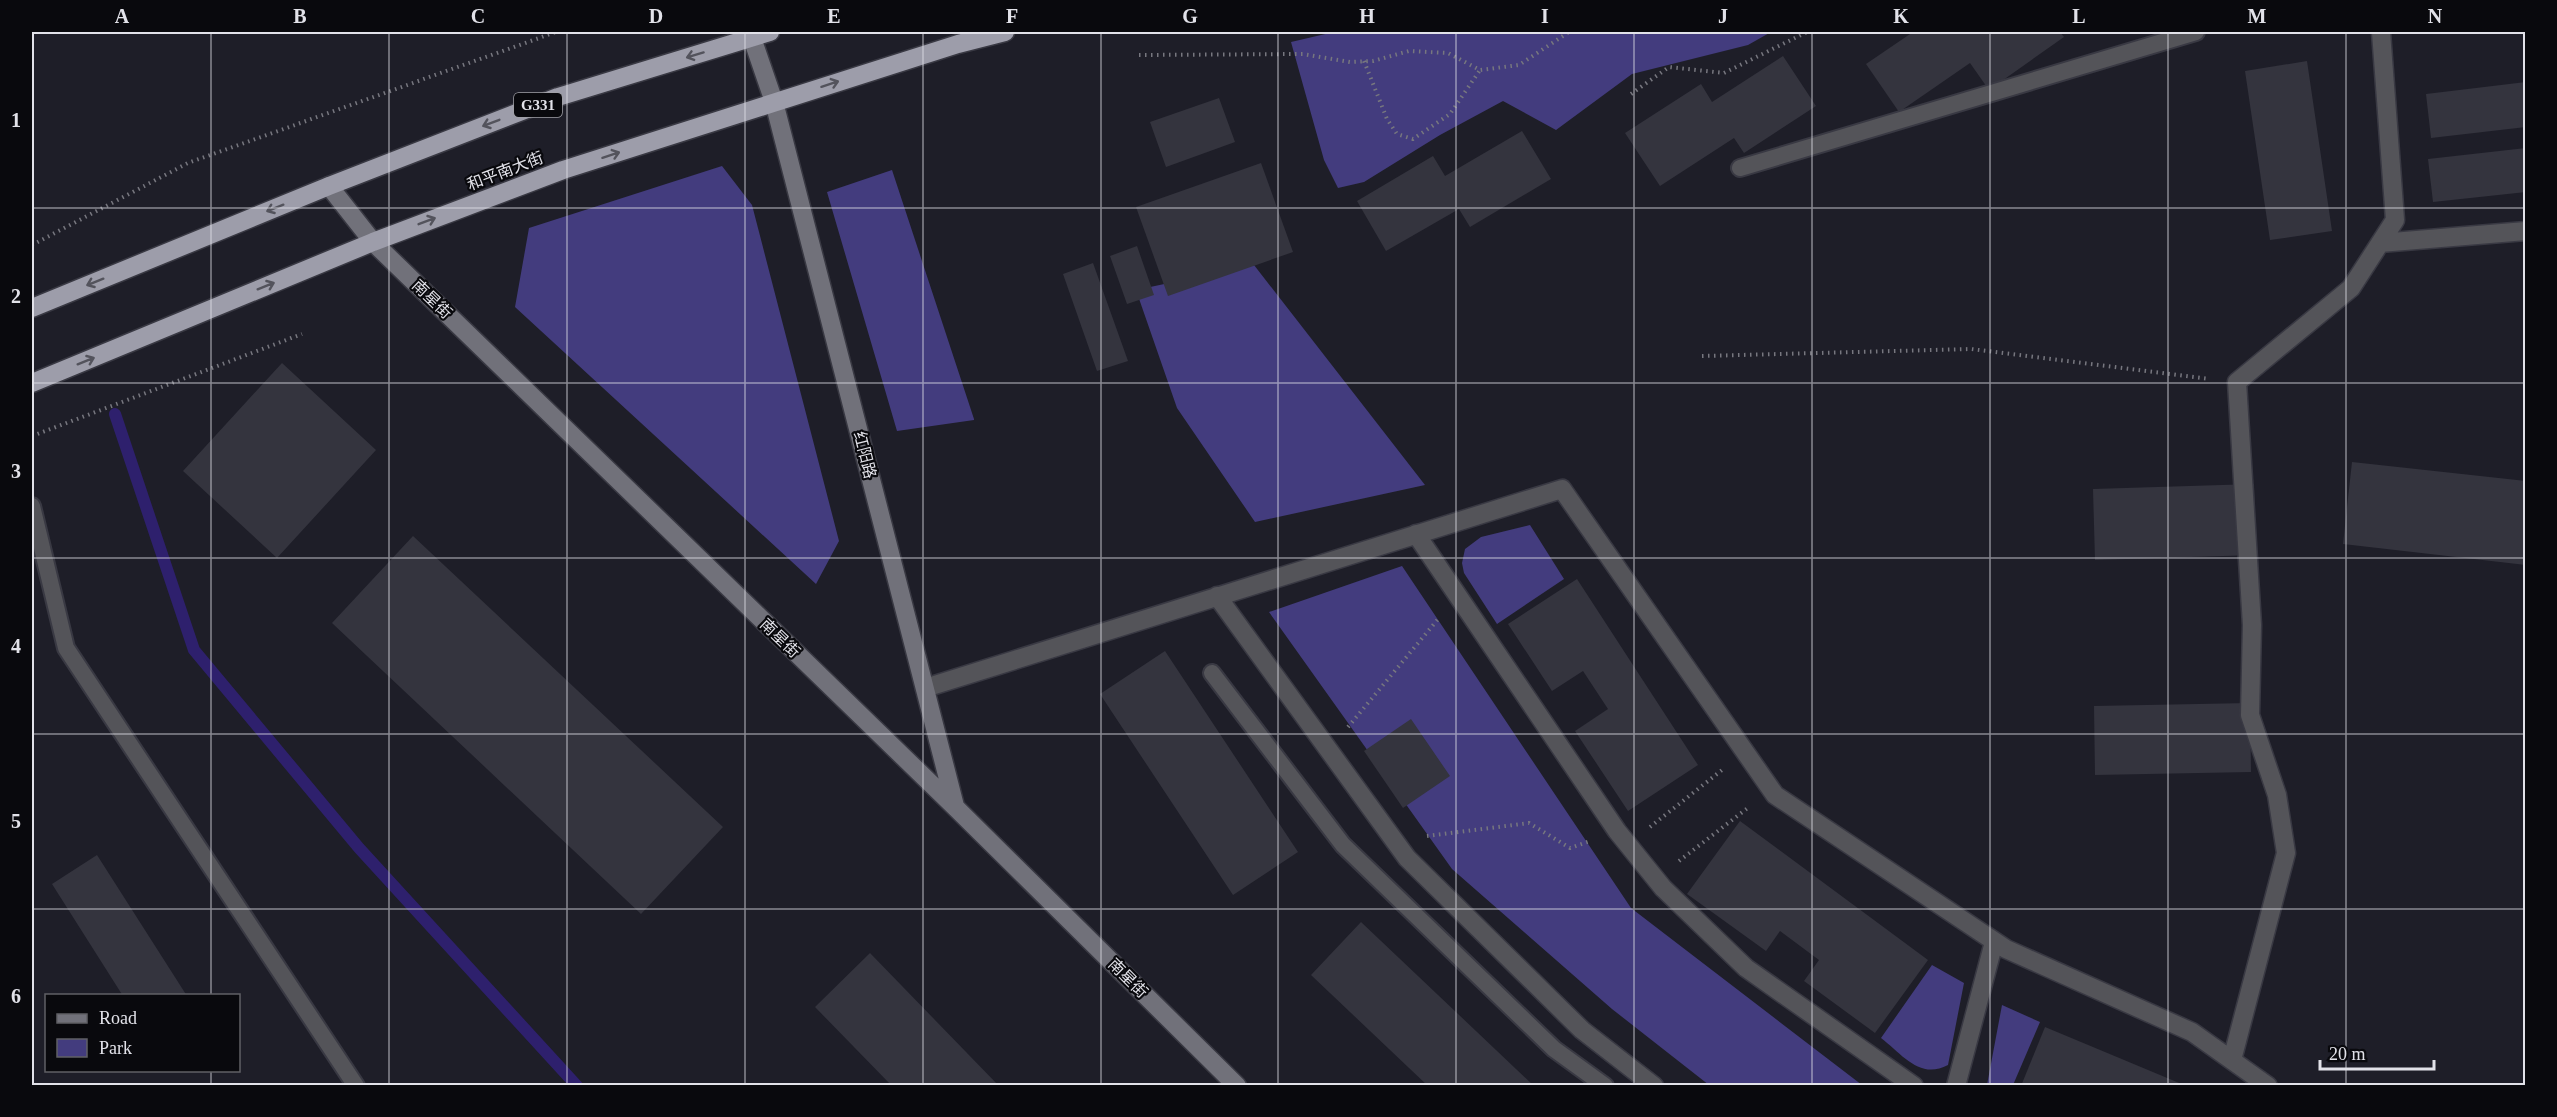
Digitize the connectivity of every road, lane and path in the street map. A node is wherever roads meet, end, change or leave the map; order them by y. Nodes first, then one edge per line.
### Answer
1 (556, 32) edge
2 (770, 32) edge
3 (1005, 32) edge
4 (1558, 32) edge
5 (1569, 32) edge
6 (1807, 32) edge
7 (2196, 32) edge
8 (2380, 32) edge
9 (751, 34) edge
10 (1561, 39) junction
11 (1139, 55) dead end
12 (1364, 61) junction
13 (1480, 70) junction
14 (1631, 94) dead end
15 (774, 102) junction
16 (1740, 168) dead end
17 (329, 186) junction
18 (2526, 231) edge
19 (373, 242) junction
20 (2380, 243) junction
21 (32, 245) edge
22 (32, 308) edge
23 (302, 334) dead end
24 (1702, 356) dead end
25 (2237, 382) junction
26 (32, 383) edge
27 (32, 436) edge
28 (32, 506) edge
29 (1416, 534) junction
30 (1458, 594) junction
31 (1217, 596) junction
32 (1212, 673) dead end
33 (925, 688) junction
34 (1329, 750) junction
35 (1725, 767) dead end
36 (1752, 804) dead end
37 (956, 808) junction
38 (1623, 837) junction
39 (1393, 838) junction
40 (1656, 880) junction
41 (1994, 942) junction
42 (2232, 1060) junction
43 (356, 1086) edge
44 (1237, 1086) edge
45 (1605, 1086) edge
46 (1654, 1086) edge
47 (1914, 1086) edge
48 (1956, 1086) edge
49 (2268, 1086) edge

1 - 21 path
2 - 9 highway, G331
15 -> 3 highway, 和平南大街
4 - 10 path
5 - 10 path
6 - 14 path
7 - 16 lane
8 - 20 street
9 - 15 street, 红阳路
9 -> 17 highway, G331
10 - 13 path
11 - 12 path
12 - 13 path
12 - 13 path
19 -> 15 highway, 和平南大街
15 - 33 street, 红阳路
17 - 19 street, 南星街
17 -> 22 highway, G331
18 - 20 street
26 -> 19 highway, 和平南大街
19 - 37 street, 南星街
20 - 25 street
23 - 27 path
24 - 25 path
25 - 42 street
28 - 43 lane
29 - 30 street
29 - 31 street
29 - 41 street
30 - 34 path
30 - 38 street
31 - 33 street
31 - 34 street
32 - 45 lane
33 - 37 street, 红阳路
34 - 39 street
35 - 38 path
36 - 40 path
37 - 44 street, 南星街
38 - 39 path
38 - 40 street
39 - 46 street
40 - 47 street
41 - 42 street
41 - 48 street
42 - 49 street

